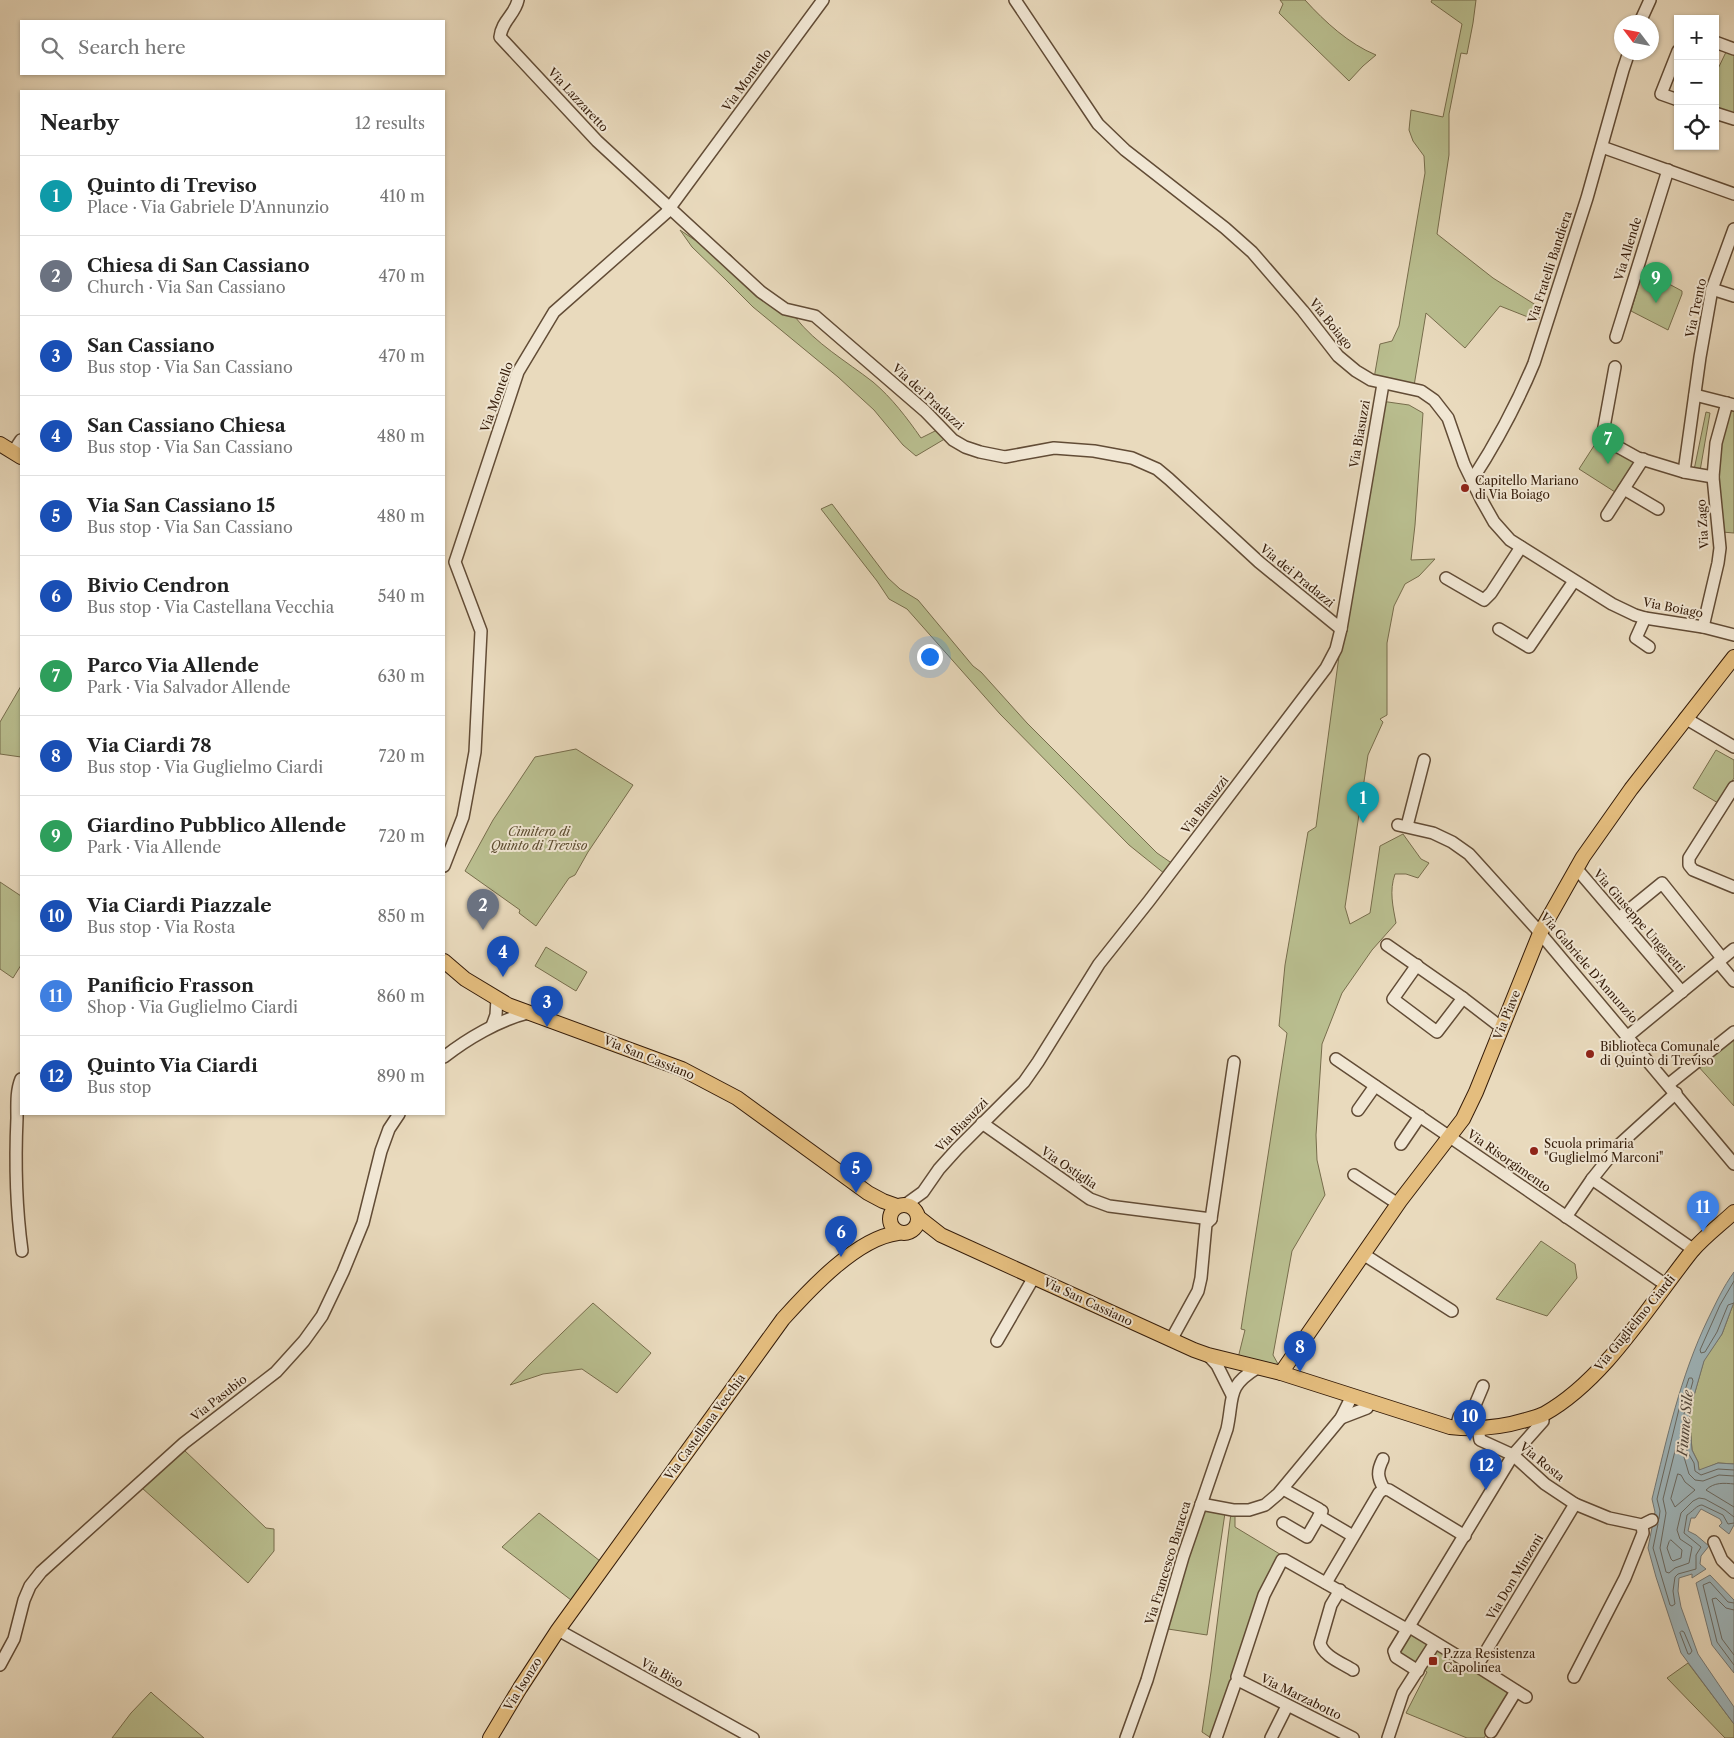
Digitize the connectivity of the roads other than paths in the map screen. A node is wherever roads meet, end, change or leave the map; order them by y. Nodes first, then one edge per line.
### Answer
1 (518, 0) edge
2 (823, 0) edge
3 (1015, 0) edge
4 (1650, 0) edge
5 (1643, 15) edge
6 (1719, 43) edge
7 (1734, 49) edge
8 (1626, 60) edge
9 (1674, 62) edge
10 (1674, 99) edge
11 (1719, 114) edge
12 (1734, 119) edge
13 (1602, 147) junction
14 (1668, 170) junction
15 (1734, 194) edge
16 (669, 208) junction
17 (1734, 229) edge
18 (1712, 289) junction
19 (1734, 296) edge
20 (1616, 338) dead end
21 (1615, 367) dead end
22 (1383, 384) junction
23 (1695, 395) junction
24 (1731, 404) edge
25 (0, 444) edge
26 (17, 455) edge
27 (1643, 459) junction
28 (1684, 472) junction
29 (1713, 477) junction
30 (1472, 480) junction
31 (1624, 489) junction
32 (1658, 509) dead end
33 (1607, 515) dead end
34 (1521, 547) junction
35 (1446, 578) dead end
36 (1574, 581) junction
37 (1645, 618) junction
38 (1703, 627) junction
39 (1340, 629) junction
40 (1499, 629) dead end
41 (1734, 635) edge
42 (1648, 647) dead end
43 (1734, 657) edge
44 (1686, 718) junction
45 (1734, 747) edge
46 (1424, 760) dead end
47 (1734, 787) edge
48 (445, 863) edge
49 (1576, 868) junction
50 (1734, 887) edge
51 (1618, 918) junction
52 (1540, 933) junction
53 (1387, 945) dead end
54 (1734, 949) edge
55 (1720, 960) junction
56 (445, 962) edge
57 (1417, 966) junction
58 (1734, 982) edge
59 (1682, 992) junction
60 (1463, 998) junction
61 (497, 999) junction
62 (528, 1013) junction
63 (492, 1026) junction
64 (1502, 1028) junction
65 (1734, 1032) edge
66 (1628, 1036) junction
67 (445, 1056) edge
68 (1336, 1059) dead end
69 (1234, 1062) dead end
70 (20, 1082) edge
71 (1375, 1086) junction
72 (1672, 1089) junction
73 (1358, 1110) dead end
74 (397, 1115) edge
75 (1420, 1116) junction
76 (982, 1123) junction
77 (1450, 1137) junction
78 (1401, 1144) dead end
79 (1734, 1164) edge
80 (1354, 1175) dead end
81 (1592, 1179) junction
82 (927, 1186) junction
83 (868, 1193) junction
84 (1398, 1204) junction
85 (901, 1206) junction
86 (1734, 1212) edge
87 (918, 1215) junction
88 (1566, 1217) junction
89 (890, 1219) junction
90 (1211, 1219) junction
91 (912, 1231) junction
92 (898, 1232) junction
93 (941, 1234) junction
94 (872, 1241) junction
95 (1694, 1250) junction
96 (22, 1251) dead end
97 (1363, 1254) junction
98 (1034, 1277) junction
99 (1666, 1285) junction
100 (1452, 1311) dead end
101 (1171, 1340) junction
102 (997, 1341) dead end
103 (1208, 1355) junction
104 (1237, 1362) junction
105 (1257, 1368) junction
106 (1281, 1373) junction
107 (1232, 1381) junction
108 (1484, 1386) dead end
109 (1352, 1396) junction
110 (1370, 1402) junction
111 (1542, 1415) junction
112 (1341, 1418) junction
113 (1456, 1428) junction
114 (1478, 1429) junction
115 (1513, 1456) junction
116 (1383, 1459) dead end
117 (1283, 1489) junction
118 (1384, 1489) junction
119 (1201, 1504) junction
120 (1575, 1504) junction
121 (1320, 1512) junction
122 (1283, 1523) dead end
123 (1353, 1536) junction
124 (1465, 1536) junction
125 (1714, 1542) dead end
126 (1734, 1572) edge
127 (1326, 1583) junction
128 (1340, 1590) junction
129 (1408, 1628) junction
130 (558, 1630) junction
131 (1435, 1643) junction
132 (0, 1665) edge
133 (1478, 1665) junction
134 (1353, 1670) dead end
135 (1418, 1671) junction
136 (1574, 1677) dead end
137 (1238, 1680) junction
138 (1516, 1691) junction
139 (1526, 1697) dead end
140 (1287, 1706) junction
141 (1491, 1732) dead end
142 (1350, 1737) edge
143 (490, 1738) edge
144 (754, 1738) edge
145 (1126, 1738) edge
146 (1216, 1738) edge
147 (1270, 1738) edge
148 (1388, 1738) edge

1 - 16 street, Via Lazzaretto
2 - 16 street, Via Montello
3 - 22 street, Via Boiago
4 - 5 street
6 - 7 street
8 - 13 street, Via Fratelli Bandiera
9 - 10 street
11 - 12 street
13 - 14 street
13 - 30 street, Via Fratelli Bandiera
14 - 15 street
14 - 20 street, Via Allende
16 - 39 street, Via dei Pradazzi
16 - 48 street, Via Montello
17 - 18 street, Via Trento
18 - 19 street
18 - 23 street, Via Trento
21 - 27 street
22 - 30 street, Via Boiago
22 - 39 street, Via Biasuzzi
23 - 24 street
23 - 28 street, Via Trento
24 - 29 street, Via Zago
25 - 26 main road
27 - 28 street
27 - 31 street
28 - 29 street
29 - 38 street, Via Zago
30 - 34 street, Via Boiago
31 - 32 street
31 - 33 street
34 - 35 street
34 - 36 street, Via Boiago
36 - 37 street, Via Boiago
36 - 40 street
37 - 38 street, Via Boiago
37 - 42 street
38 - 41 street, Via Boiago
39 - 76 street, Via Biasuzzi
43 - 44 main road, Via Piave
44 - 45 street
44 - 49 main road, Via Piave
46 - 52 street, Via Gabriele D'Annunzio
47 - 50 street
49 - 51 street, Via Giuseppe Ungaretti
49 - 52 main road, Via Piave
51 - 55 street
51 - 59 street, Via Giuseppe Ungaretti
52 - 64 main road, Via Piave
52 - 66 street, Via Gabriele D'Annunzio
53 - 57 street
54 - 55 street
55 - 58 street
55 - 59 street
56 - 61 main road, Via San Cassiano
57 - 60 street
57 - 60 street
59 - 66 street
60 - 64 street
61 - 62 main road, Via San Cassiano
61 - 63 street
62 - 63 street
62 - 83 main road, Via San Cassiano
63 - 67 street
64 - 77 main road, Via Piave
65 - 72 street
66 - 72 street, Via Gabriele D'Annunzio
68 - 71 street, Via Risorgimento
69 - 90 street
70 - 96 street
71 - 73 street
71 - 75 street, Via Risorgimento
72 - 79 street, Via Gabriele D'Annunzio
72 - 81 street
74 - 132 street, Via Pasubio
75 - 77 street, Via Risorgimento
75 - 78 street
76 - 82 street, Via Biasuzzi
76 - 90 street, Via Ostiglia
77 - 84 main road, Via Piave
77 - 88 street, Via Risorgimento
80 - 84 street
81 - 88 street
81 - 95 street
82 - 85 street, Via Biasuzzi
82 - 87 street, Via Biasuzzi
83 - 85 main road, Via San Cassiano
83 - 89 main road, Via San Cassiano
84 - 97 main road, Via Piave
85 - 87 main road
85 - 89 main road
86 - 95 main road, Via Guglielmo Ciardi
87 - 91 main road
87 - 93 main road, Via San Cassiano
88 - 99 street, Via Risorgimento
89 - 92 main road
89 - 94 main road, Via Castellana Vecchia
90 - 101 street
91 - 92 main road
91 - 93 main road, Via San Cassiano
92 - 94 main road, Via Castellana Vecchia
93 - 98 main road, Via San Cassiano
94 - 130 main road, Via Castellana Vecchia
95 - 99 main road, Via Guglielmo Ciardi
97 - 100 street
97 - 106 main road, Via Piave
98 - 101 main road, Via San Cassiano
98 - 102 street
99 - 111 main road, Via Guglielmo Ciardi
101 - 103 main road, Via San Cassiano
103 - 104 main road, Via San Cassiano
103 - 107 street, Via Francesco Baracca
104 - 105 main road, Via Guglielmo Ciardi
104 - 107 street, Via Francesco Baracca
105 - 106 main road, Via Guglielmo Ciardi
105 - 107 street
106 - 109 main road, Via Guglielmo Ciardi
107 - 119 street, Via Francesco Baracca
108 - 113 street
109 - 110 main road, Via Guglielmo Ciardi
109 - 112 street
110 - 112 street
110 - 113 main road, Via Guglielmo Ciardi
111 - 114 main road, Via Guglielmo Ciardi
111 - 115 street
112 - 117 street
113 - 114 main road, Via Guglielmo Ciardi
114 - 115 street, Via Rosta
115 - 120 street, Via Rosta
115 - 124 street
116 - 118 street
117 - 119 street
117 - 121 street
118 - 123 street
118 - 124 street
119 - 145 street, Via Francesco Baracca
120 - 133 street, Via Don Minzoni
120 - 136 street, Via Rosta
121 - 122 street
121 - 123 street
123 - 127 street
124 - 129 street
125 - 126 street
127 - 128 street
127 - 137 street
128 - 129 street
128 - 134 street
129 - 131 street
129 - 135 street
130 - 143 main road, Via Isonzo
130 - 144 street, Via Biso
131 - 133 street
131 - 135 street
133 - 138 street
135 - 148 street
137 - 140 street, Via Marzabotto
137 - 146 street
138 - 139 street
138 - 141 street
140 - 142 street, Via Marzabotto
140 - 147 street

